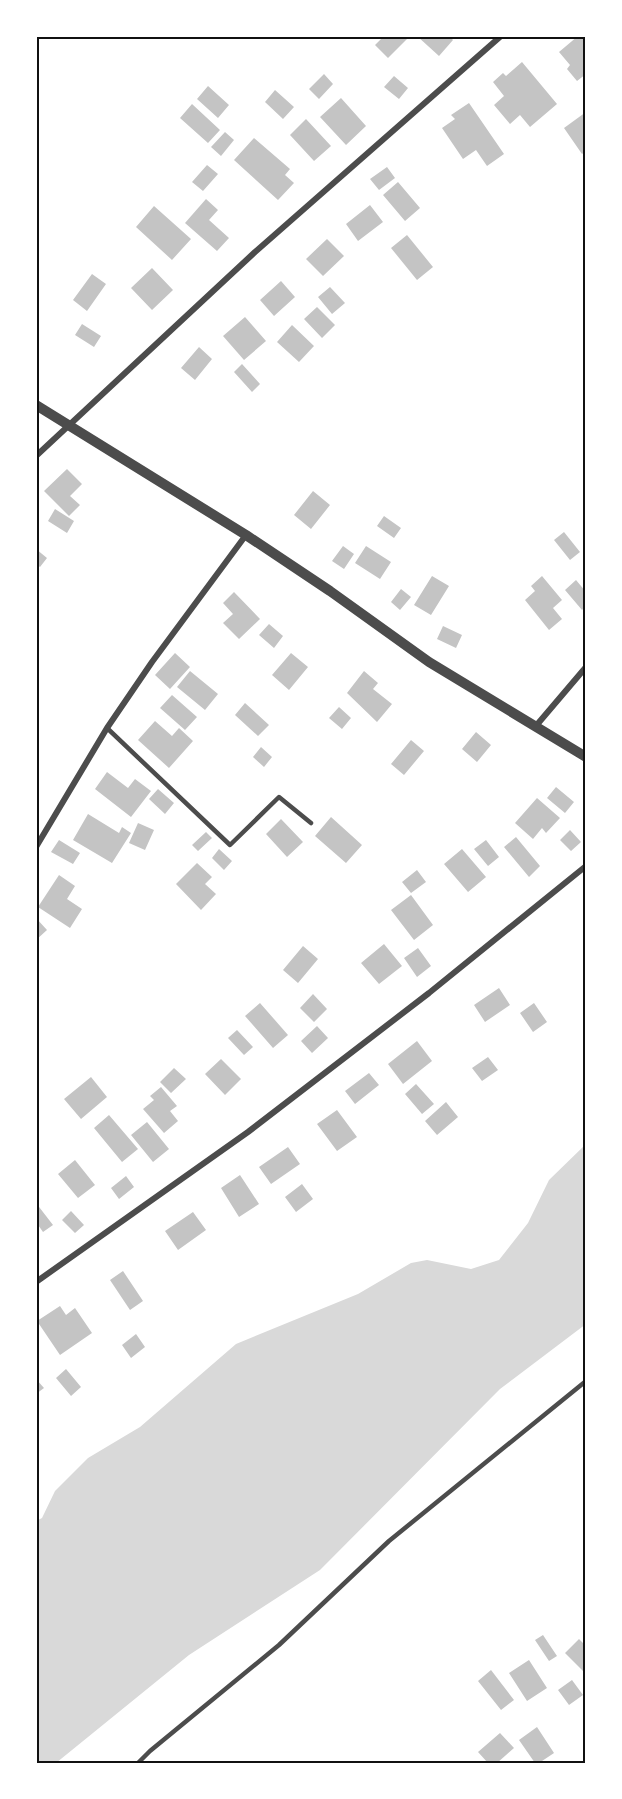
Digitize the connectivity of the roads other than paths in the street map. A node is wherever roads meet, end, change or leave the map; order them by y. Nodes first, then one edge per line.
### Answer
1 (501, 36) edge
2 (36, 405) edge
3 (70, 426) junction
4 (36, 456) edge
5 (246, 535) junction
6 (586, 667) edge
7 (535, 727) junction
8 (107, 728) junction
9 (586, 757) edge
10 (310, 823) dead end
11 (36, 847) edge
12 (586, 866) edge
13 (36, 1282) edge
14 (586, 1381) edge
15 (138, 1763) edge

1 - 3 street
2 - 3 street
3 - 4 street
3 - 5 street
5 - 7 street
5 - 8 street
6 - 7 street
7 - 9 street
8 - 10 lane
8 - 11 street
12 - 13 street
14 - 15 lane

